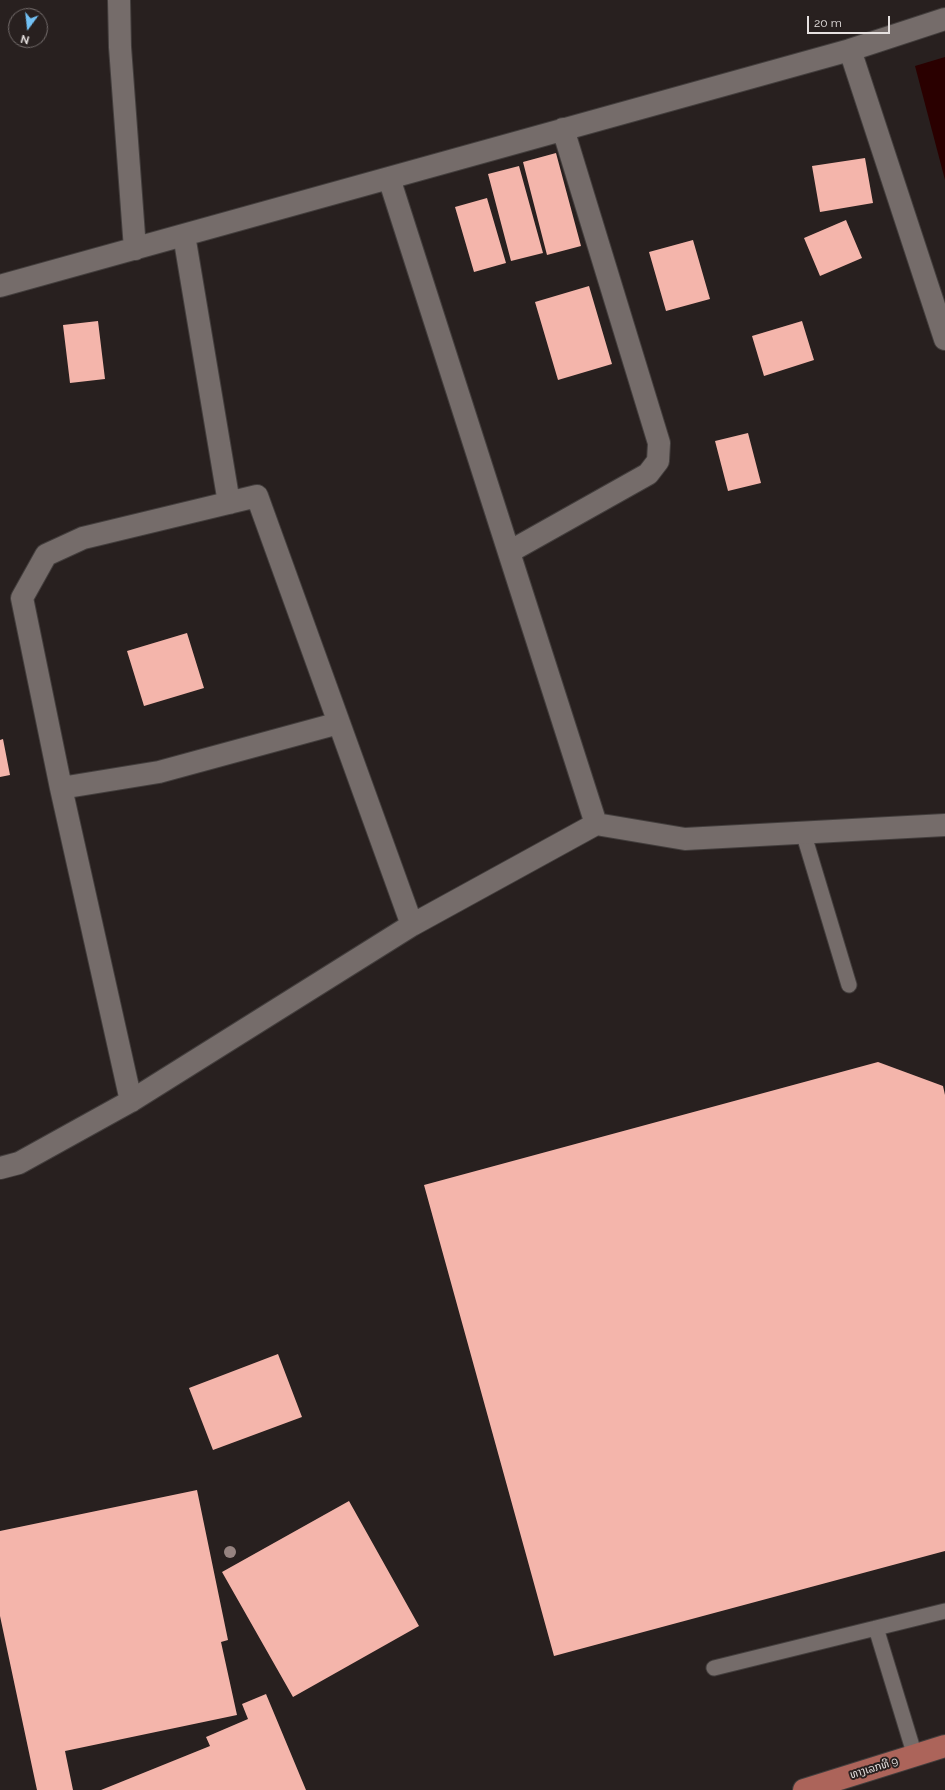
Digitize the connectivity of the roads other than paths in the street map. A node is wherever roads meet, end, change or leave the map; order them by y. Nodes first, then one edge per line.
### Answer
1 (119, 0) edge
2 (945, 18) edge
3 (850, 50) junction
4 (563, 130) junction
5 (389, 178) junction
6 (184, 235) junction
7 (135, 249) junction
8 (0, 286) edge
9 (945, 339) edge
10 (229, 503) junction
11 (509, 552) junction
12 (339, 723) junction
13 (62, 788) junction
14 (596, 824) junction
15 (945, 824) edge
16 (803, 832) junction
17 (412, 925) junction
18 (849, 985) dead end
19 (131, 1101) junction
20 (0, 1168) edge
21 (945, 1611) edge
22 (876, 1628) junction
23 (714, 1668) dead end
24 (945, 1746) edge
25 (915, 1756) junction
26 (804, 1790) edge

1 - 7 street
2 - 3 street
3 - 4 street
3 - 9 street
4 - 5 street
4 - 11 street
5 - 6 street
5 - 11 street
6 - 7 street
6 - 10 street
7 - 8 street
10 - 12 street
10 - 13 street
11 - 14 street
12 - 13 street
12 - 17 street
13 - 19 street
14 - 16 street
14 - 17 street
15 - 16 street
16 - 18 lane
17 - 19 street
19 - 20 street
21 - 22 lane
22 - 23 lane
22 - 25 lane
24 - 25 main road, ທາງເລກທີ 9
25 - 26 main road, ທາງເລກທີ 9

